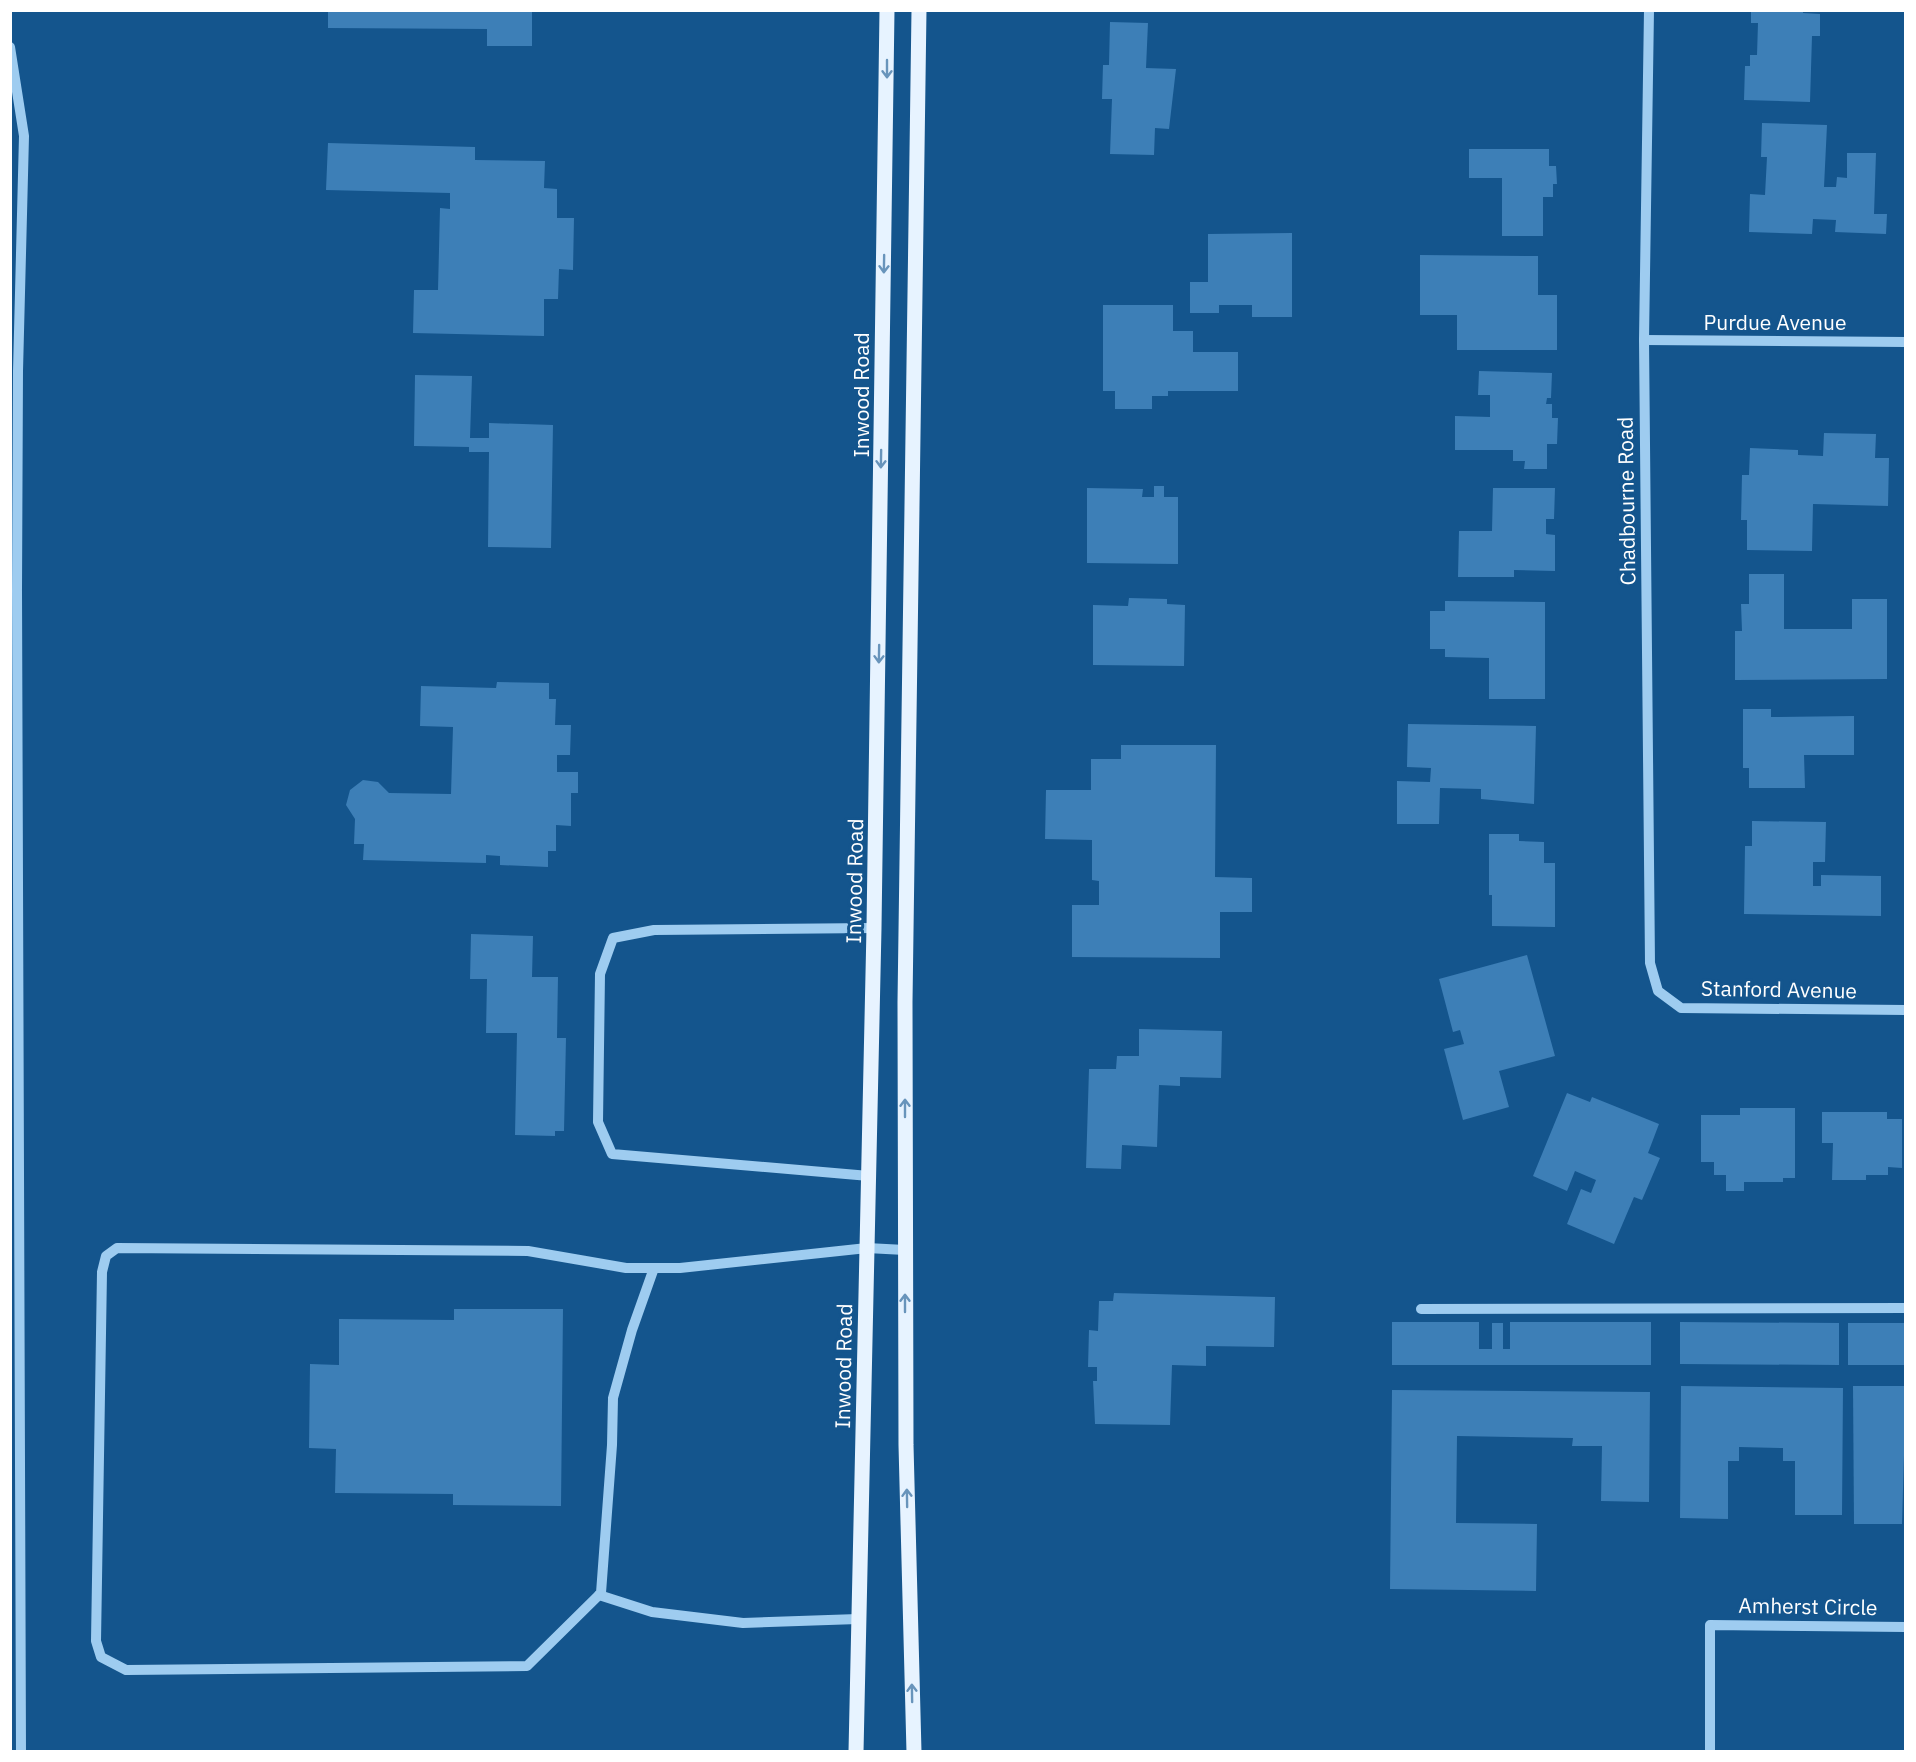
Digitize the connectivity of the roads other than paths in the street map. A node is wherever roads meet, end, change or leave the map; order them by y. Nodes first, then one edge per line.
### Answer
1 (887, 10) edge
2 (919, 10) edge
3 (1649, 10) edge
4 (10, 47) edge
5 (1644, 340) junction
6 (1905, 342) edge
7 (14, 371) edge
8 (14, 698) edge
9 (874, 928) junction
10 (1658, 991) joint
11 (1905, 1010) edge
12 (14, 1033) edge
13 (868, 1176) junction
14 (867, 1248) junction
15 (905, 1250) junction
16 (654, 1268) junction
17 (1905, 1308) edge
18 (1421, 1309) dead end
19 (15, 1353) edge
20 (599, 1594) junction
21 (858, 1619) junction
22 (1905, 1627) edge
23 (16, 1673) edge
24 (21, 1752) edge
25 (856, 1752) edge
26 (914, 1752) edge
27 (1710, 1752) edge

1 -> 9 main road, Inwood Road
15 -> 2 main road
3 - 5 street, Chadbourne Road
4 - 7 street
5 - 6 street, Purdue Avenue
5 - 10 street, Chadbourne Road
7 - 8 street
8 - 12 street
9 - 13 main road, Inwood Road
9 - 13 street
10 - 11 street, Stanford Avenue
12 - 19 street
13 - 14 main road, Inwood Road
14 - 15 street
14 - 16 street
14 - 21 main road, Inwood Road
26 -> 15 main road
16 - 20 street
16 - 20 street
17 - 18 street
19 - 23 street
20 - 21 street
21 - 25 main road, Inwood Road
22 - 27 street, Amherst Circle
23 - 24 street

